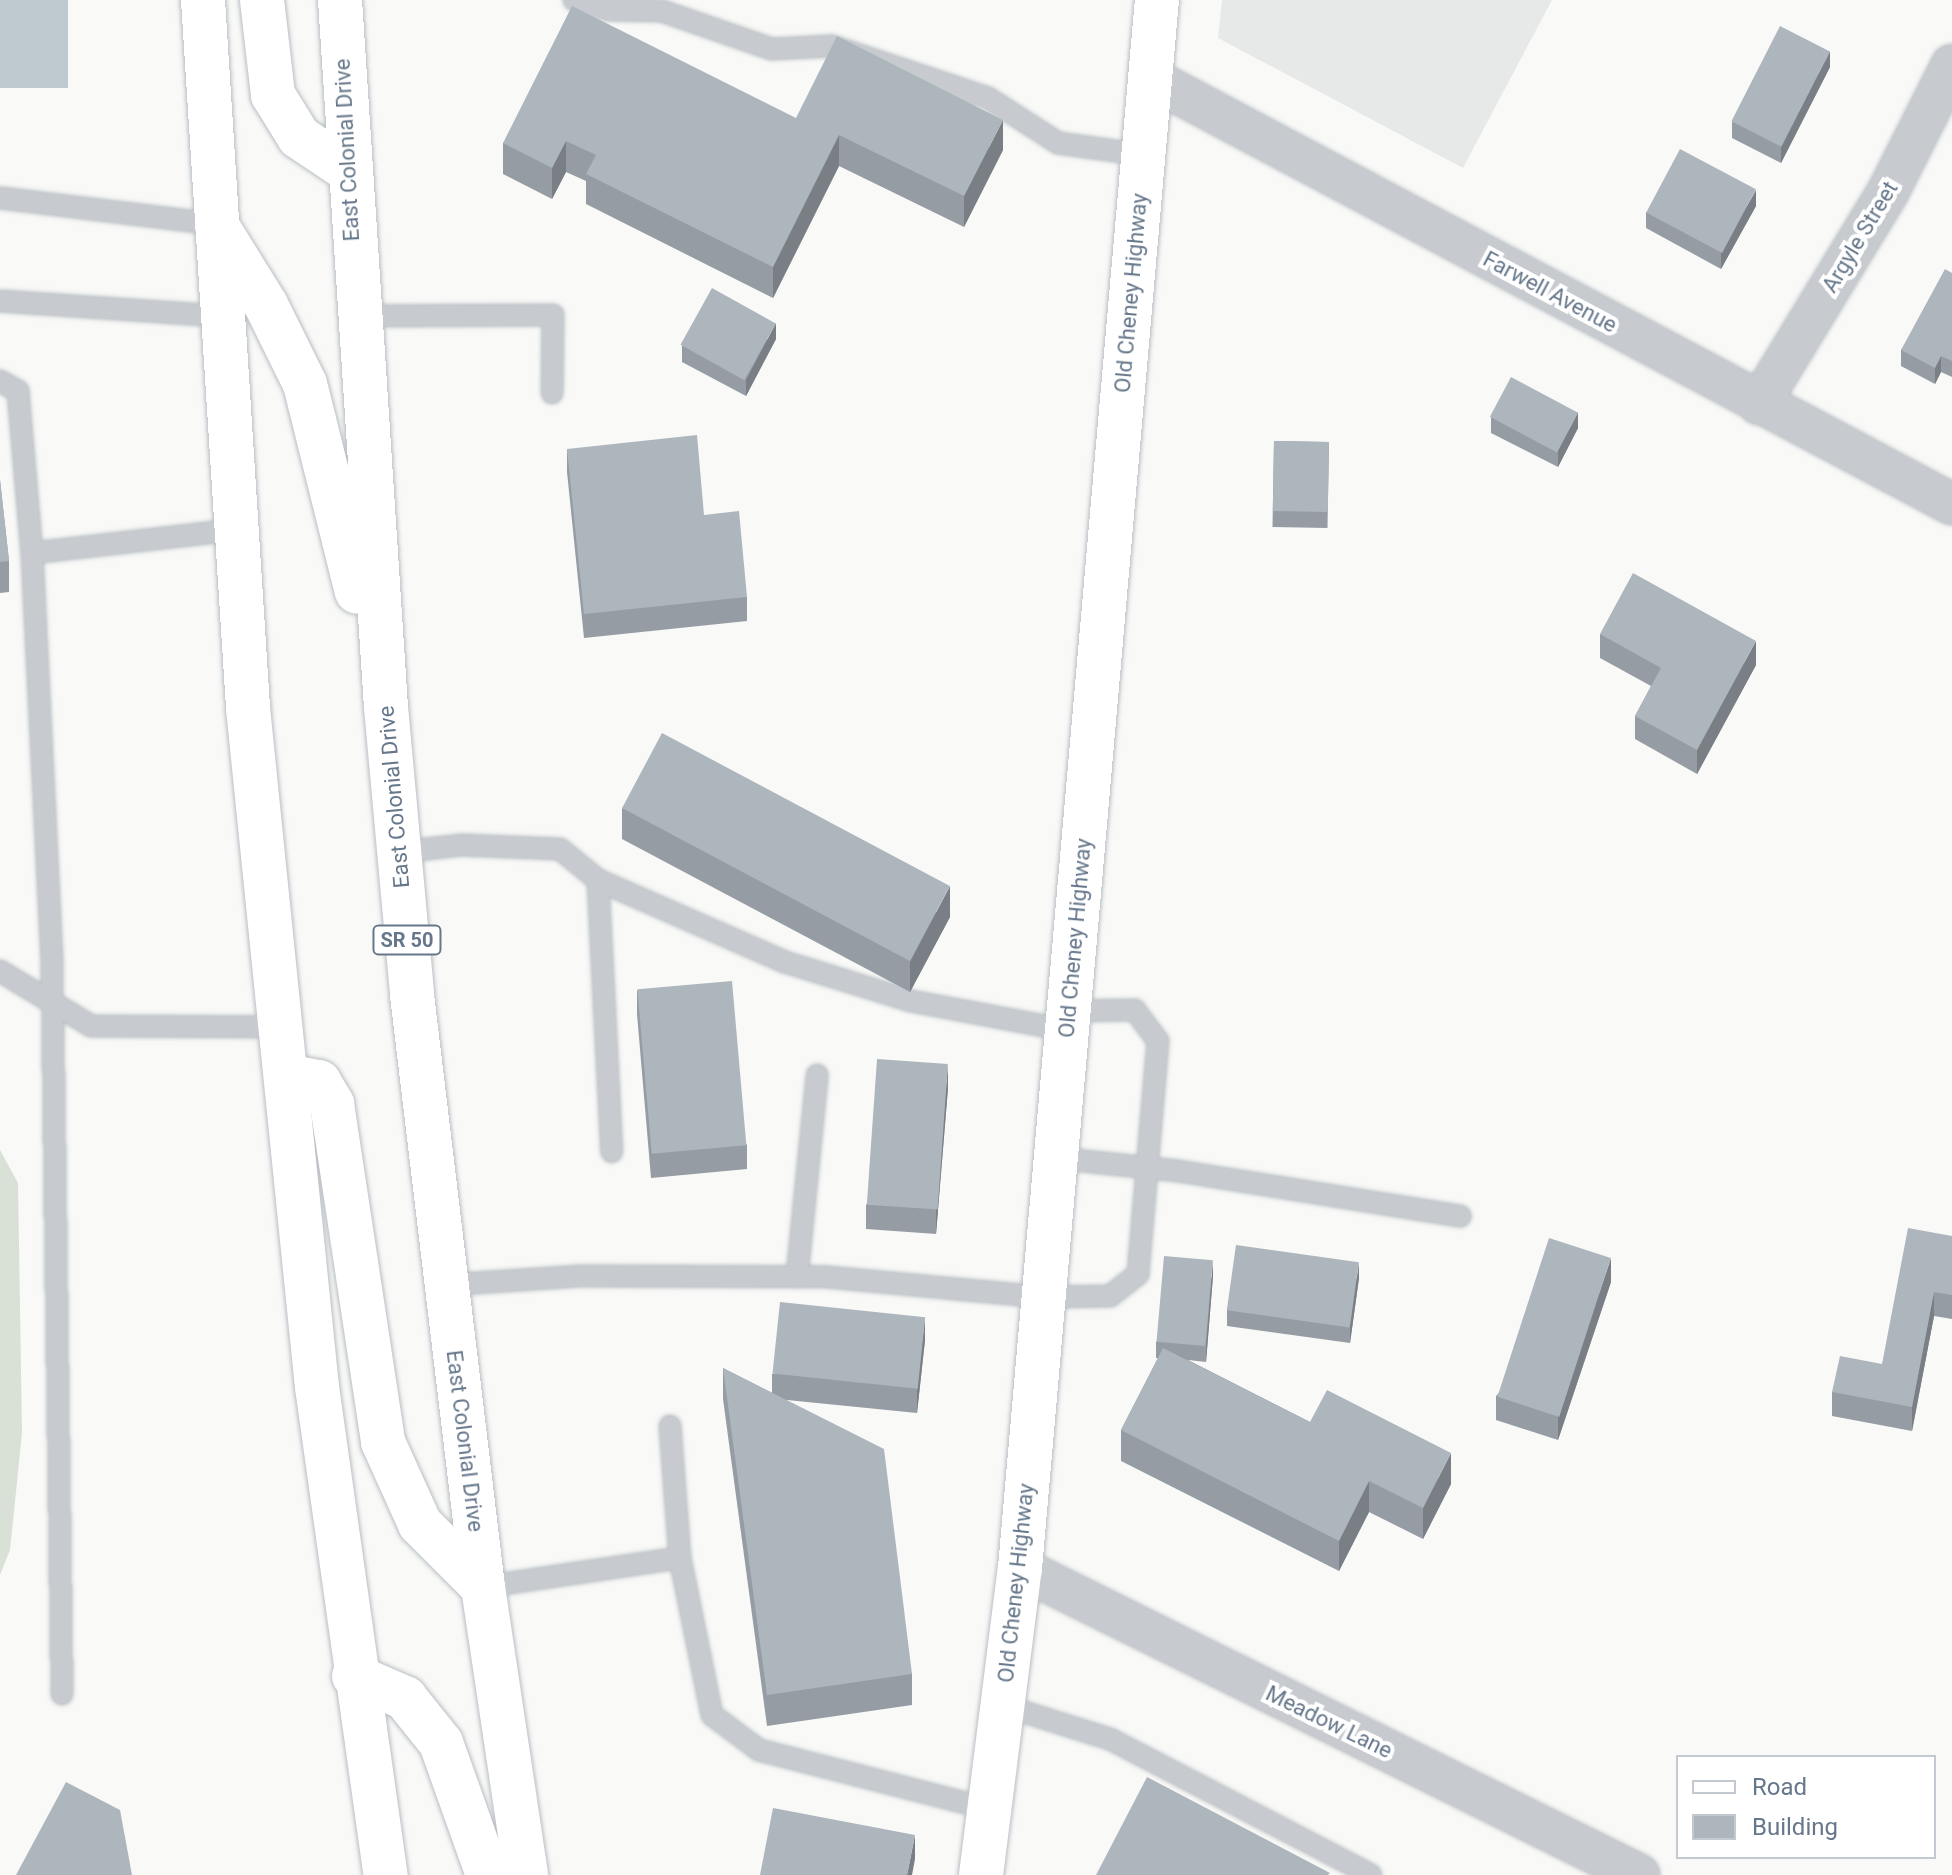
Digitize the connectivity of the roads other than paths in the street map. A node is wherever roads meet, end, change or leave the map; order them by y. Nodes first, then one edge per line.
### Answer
1 (203, 0) edge
2 (262, 0) edge
3 (340, 0) edge
4 (574, 0) edge
5 (1157, 0) edge
6 (1952, 65) edge
7 (1150, 78) junction
8 (1143, 155) junction
9 (347, 169) junction
10 (0, 198) edge
11 (216, 224) junction
12 (0, 301) edge
13 (220, 316) junction
14 (358, 316) junction
15 (0, 381) edge
16 (552, 393) dead end
17 (1759, 404) junction
18 (1952, 504) edge
19 (235, 530) junction
20 (32, 553) junction
21 (386, 707) junction
22 (399, 852) junction
23 (598, 880) junction
24 (0, 971) edge
25 (51, 1004) junction
26 (1067, 1020) junction
27 (281, 1027) junction
28 (817, 1075) dead end
29 (287, 1076) junction
30 (612, 1152) dead end
31 (1055, 1158) junction
32 (1150, 1168) junction
33 (1460, 1216) dead end
34 (797, 1277) junction
35 (445, 1285) junction
36 (1043, 1297) junction
37 (670, 1426) dead end
38 (680, 1558) junction
39 (1020, 1568) junction
40 (483, 1587) junction
41 (354, 1676) junction
42 (62, 1694) dead end
43 (1002, 1705) junction
44 (989, 1809) junction
45 (386, 1875) edge
46 (488, 1875) edge
47 (526, 1875) edge
48 (981, 1875) edge
49 (1371, 1875) edge
50 (1639, 1875) edge

1 - 11 main road
2 - 9 main road
3 - 9 main road, East Colonial Drive / SR 50
4 - 8 lane
5 - 7 main road, Old Cheney Highway
6 - 17 street, Argyle Street
7 - 8 main road, Old Cheney Highway
7 - 17 street, Farwell Avenue
8 - 26 main road, Old Cheney Highway
9 - 14 main road, East Colonial Drive / SR 50
10 - 11 lane
11 - 13 main road
11 - 21 main road
12 - 13 lane
13 - 19 main road
14 - 16 lane
14 - 21 main road, East Colonial Drive / SR 50
15 - 20 lane
17 - 18 street, Farwell Avenue
19 - 20 lane
19 - 27 main road
20 - 25 lane
21 - 22 main road, East Colonial Drive / SR 50
22 - 23 lane
22 - 35 main road, East Colonial Drive / SR 50
23 - 26 lane
23 - 30 lane
24 - 25 lane
25 - 27 lane
25 - 42 lane
26 - 31 main road, Old Cheney Highway
26 - 32 lane
27 - 29 main road
28 - 34 lane
29 - 40 main road
29 - 41 main road
31 - 32 lane
31 - 36 main road, Old Cheney Highway
32 - 33 lane
32 - 36 lane
34 - 35 lane
34 - 36 lane
35 - 40 main road, East Colonial Drive / SR 50
36 - 39 main road, Old Cheney Highway
37 - 38 lane
38 - 40 lane
38 - 44 lane
39 - 43 main road, Old Cheney Highway
39 - 50 street, Meadow Lane
40 - 47 main road, East Colonial Drive / SR 50
41 - 45 main road
41 - 46 main road
43 - 44 main road, Old Cheney Highway
43 - 49 lane
44 - 48 main road, Old Cheney Highway

